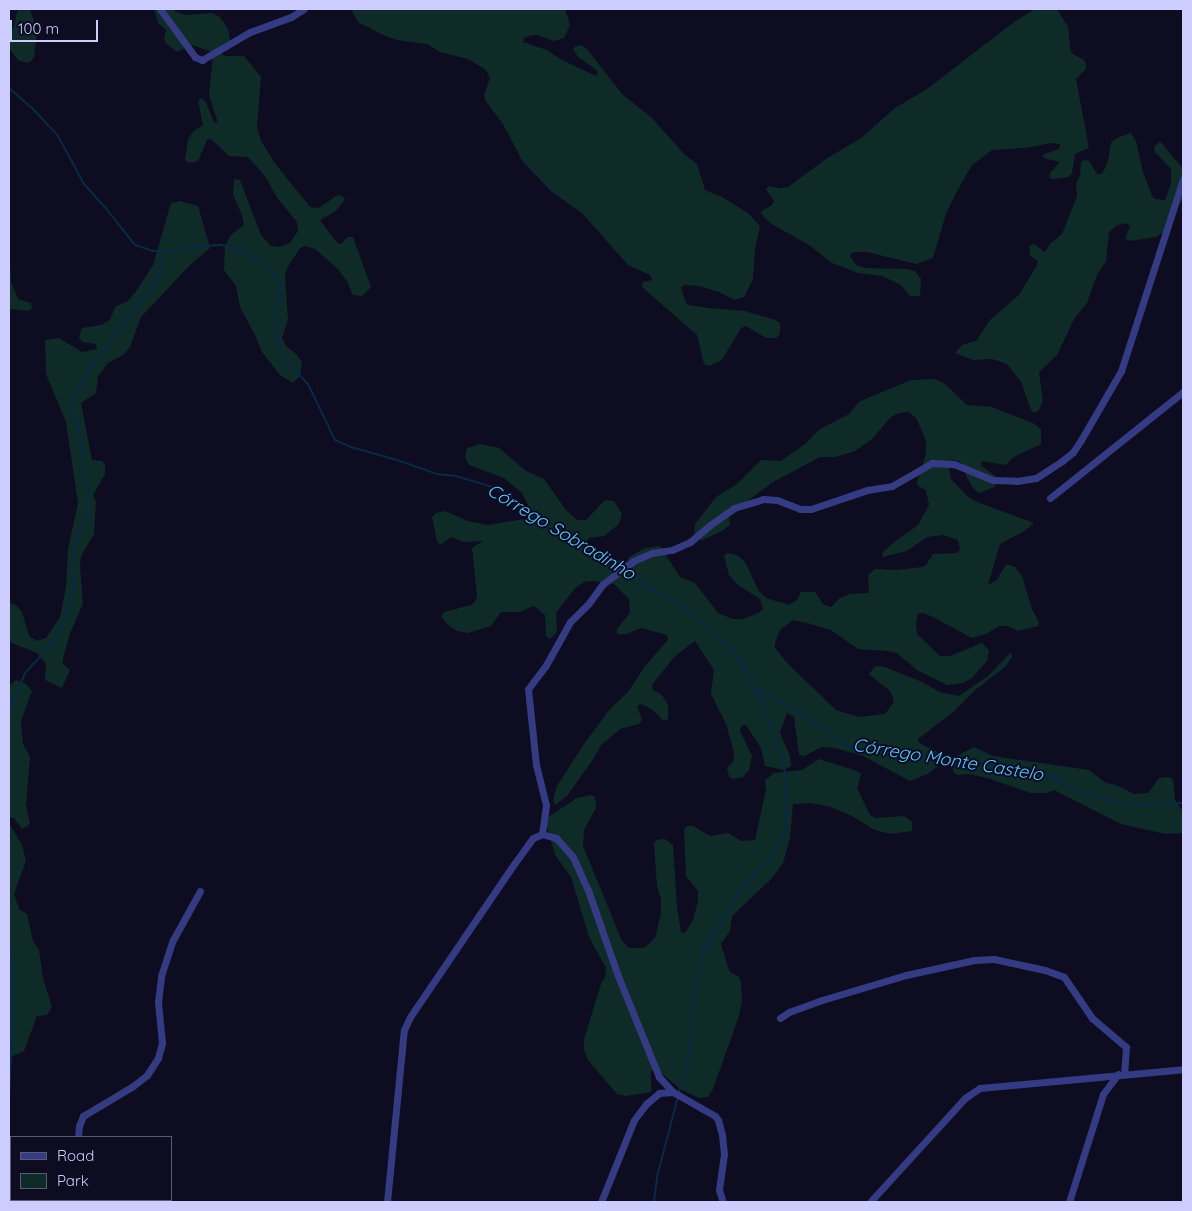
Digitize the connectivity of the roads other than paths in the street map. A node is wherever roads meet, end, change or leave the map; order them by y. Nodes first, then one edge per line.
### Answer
1 (160, 9) edge
2 (304, 9) edge
3 (1183, 179) edge
4 (1183, 392) edge
5 (1050, 498) dead end
6 (542, 834) junction
7 (200, 891) dead end
8 (780, 1018) dead end
9 (1183, 1069) edge
10 (1121, 1073) junction
11 (673, 1092) junction
12 (78, 1136) edge
13 (387, 1202) edge
14 (601, 1202) edge
15 (723, 1202) edge
16 (870, 1202) edge
17 (1069, 1202) edge

1 - 2 street
3 - 6 street
4 - 5 street
6 - 11 street
6 - 13 street
7 - 12 street
8 - 10 street
9 - 10 street
10 - 16 street
10 - 17 street
11 - 14 street
11 - 15 street

